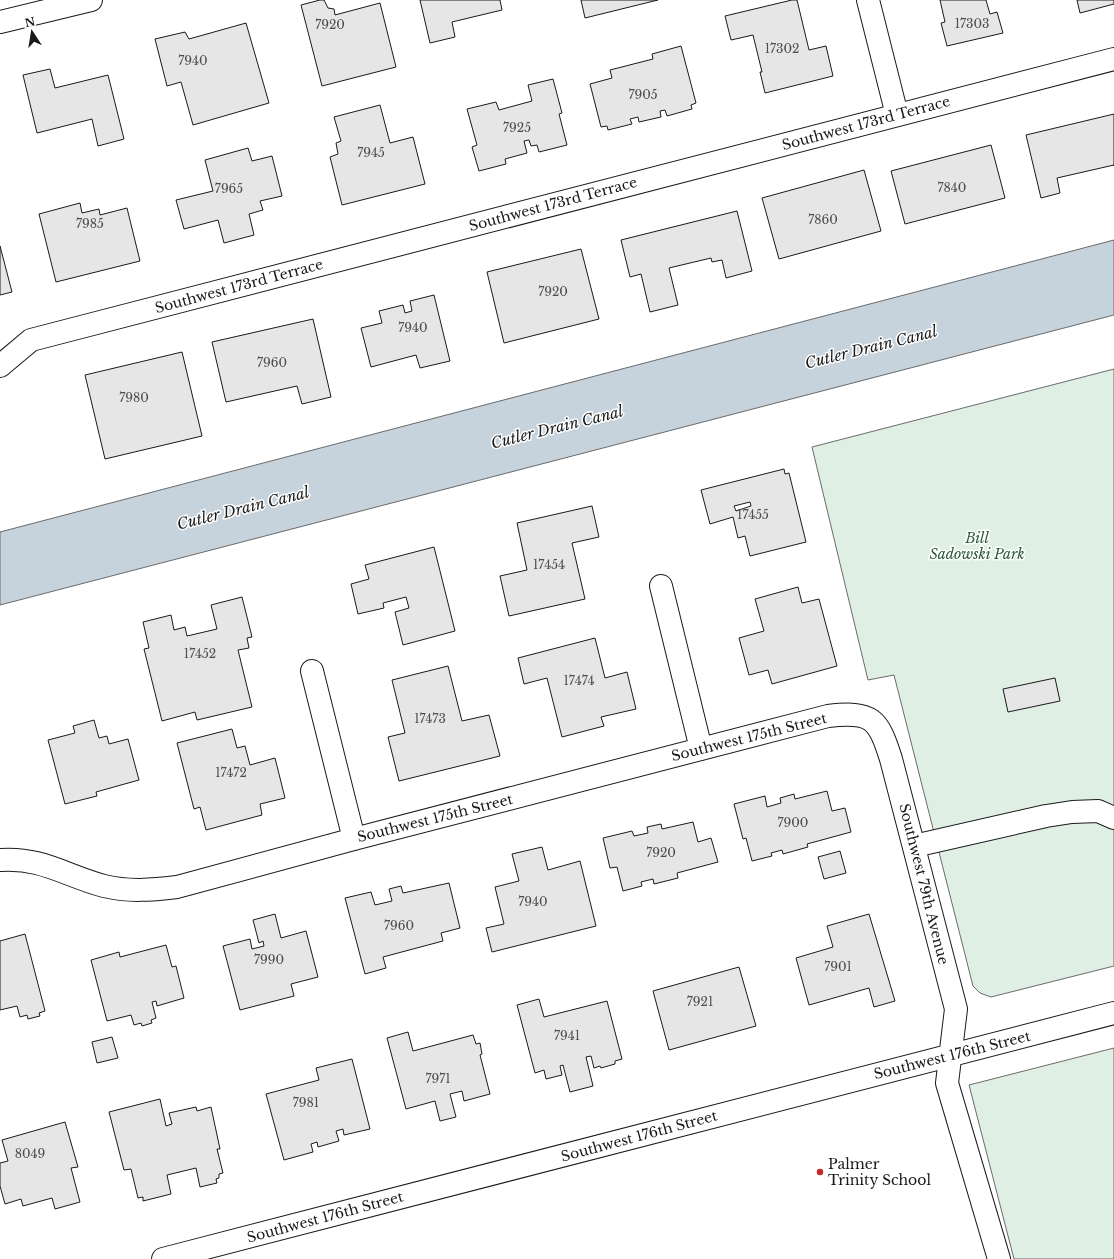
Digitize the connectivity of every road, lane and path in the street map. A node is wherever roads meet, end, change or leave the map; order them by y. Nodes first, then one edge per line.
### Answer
1 (90, 0) edge
2 (868, 0) edge
3 (0, 22) edge
4 (1114, 59) edge
5 (897, 114) junction
6 (0, 366) edge
7 (661, 586) dead end
8 (312, 671) dead end
9 (870, 718) joint
10 (701, 749) junction
11 (1114, 818) edge
12 (354, 839) junction
13 (914, 846) junction
14 (0, 860) edge
15 (1114, 1013) edge
16 (950, 1055) junction
17 (163, 1259) edge
18 (999, 1259) edge

1 - 3 street
2 - 5 street
4 - 5 street, Southwest 173rd Terrace
5 - 6 street, Southwest 173rd Terrace
7 - 10 street
8 - 12 street
9 - 10 street, Southwest 175th Street
9 - 13 street, Southwest 79th Avenue
10 - 12 street, Southwest 175th Street
11 - 13 street
12 - 14 street, Southwest 175th Street
13 - 16 street, Southwest 79th Avenue
15 - 16 street, Southwest 176th Street
16 - 17 street, Southwest 176th Street
16 - 18 street, Southwest 79th Avenue

